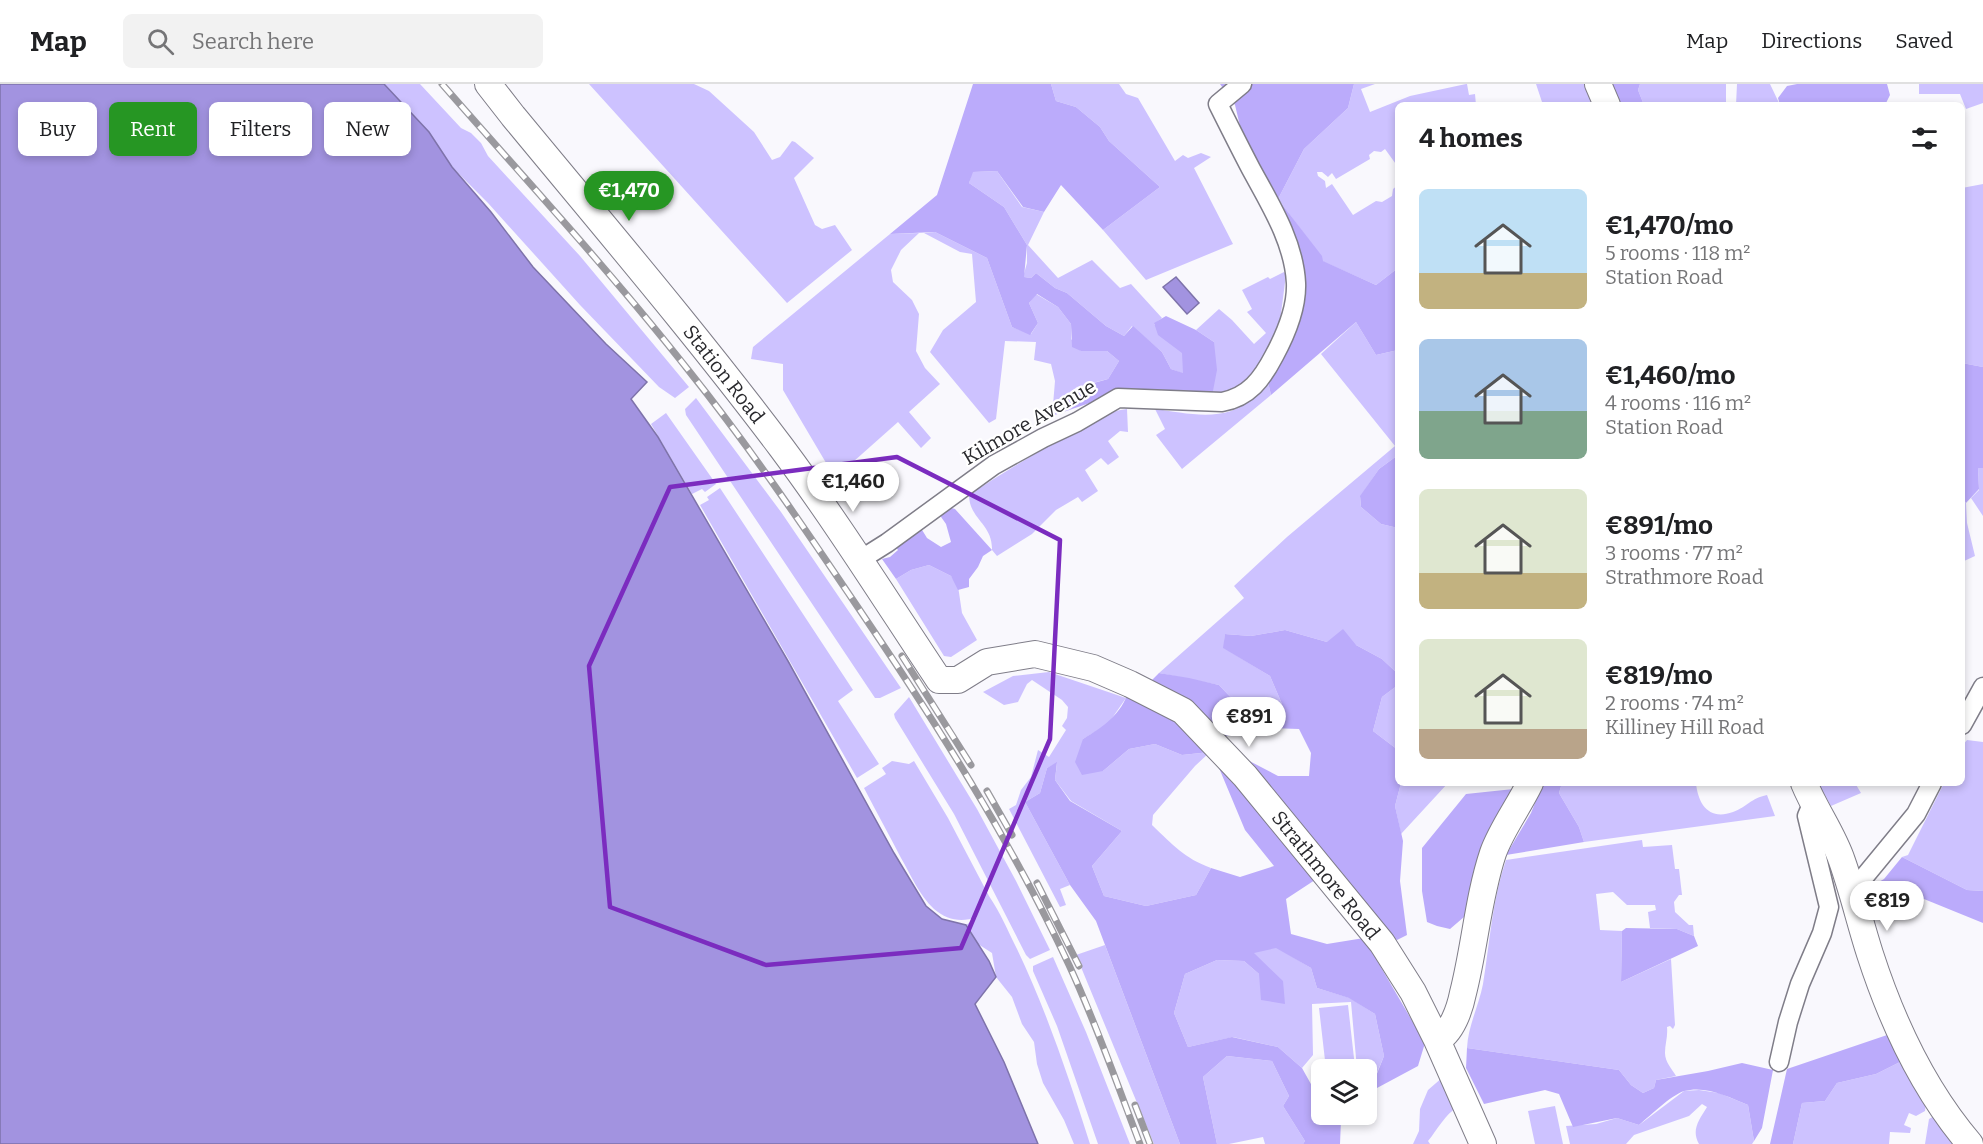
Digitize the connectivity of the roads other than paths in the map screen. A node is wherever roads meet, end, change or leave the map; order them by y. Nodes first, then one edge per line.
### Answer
1 (488, 84) edge
2 (1242, 84) edge
3 (1598, 84) edge
4 (1606, 102) edge
5 (872, 553) junction
6 (939, 680) joint
7 (1983, 687) edge
8 (1965, 720) edge
9 (1528, 786) edge
10 (1930, 786) edge
11 (1809, 792) edge
12 (1851, 888) junction
13 (1437, 1040) junction
14 (1779, 1062) dead end
15 (1484, 1144) edge
16 (1970, 1144) edge

1 - 5 main road, Station Road
2 - 5 street, Kilmore Avenue
3 - 4 main road
5 - 6 main road, Station Road
6 - 13 main road, Strathmore Road
7 - 8 street
9 - 13 main road
10 - 12 street
11 - 12 main road
11 - 14 street
12 - 16 main road
13 - 15 main road, Strathmore Road

